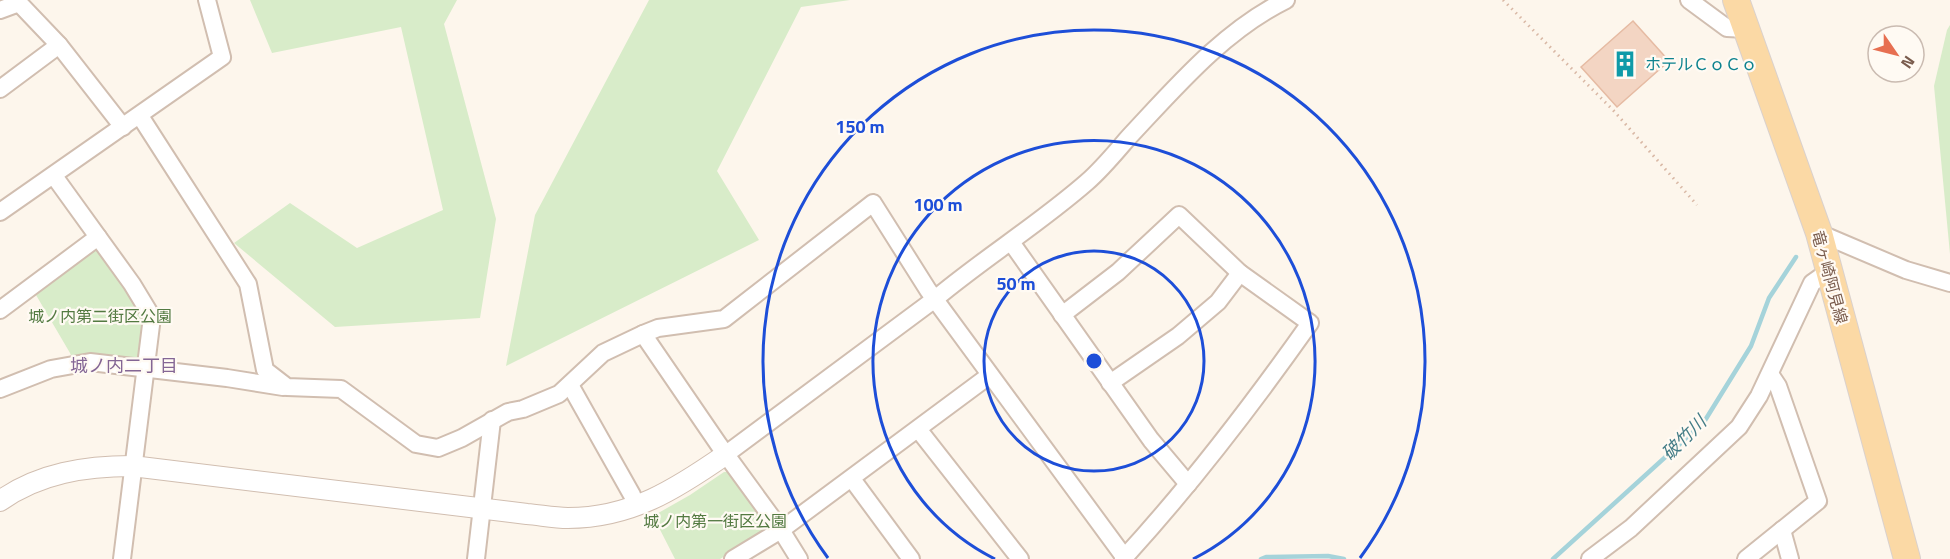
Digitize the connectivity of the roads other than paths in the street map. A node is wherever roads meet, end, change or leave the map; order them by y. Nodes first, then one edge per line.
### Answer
1 (207, 0) edge
2 (1286, 0) edge
3 (1689, 0) edge
4 (1736, 0) edge
5 (0, 10) edge
6 (1746, 29) junction
7 (59, 45) junction
8 (0, 89) edge
9 (140, 116) junction
10 (123, 127) junction
11 (54, 176) junction
12 (0, 212) edge
13 (1819, 233) junction
14 (98, 237) junction
15 (1011, 242) junction
16 (1829, 271) junction
17 (1240, 273) junction
18 (1950, 283) edge
19 (935, 299) junction
20 (0, 310) edge
21 (1062, 315) junction
22 (643, 334) junction
23 (145, 368) junction
24 (1770, 374) junction
25 (990, 375) junction
26 (3, 383) edge
27 (1110, 383) junction
28 (570, 385) junction
29 (287, 387) junction
30 (492, 420) junction
31 (918, 429) junction
32 (725, 455) junction
33 (132, 466) junction
34 (852, 479) junction
35 (1188, 484) junction
36 (0, 501) edge
37 (636, 506) junction
38 (482, 508) junction
39 (781, 530) junction
40 (1782, 530) junction
41 (1124, 558) edge
42 (122, 559) edge
43 (476, 559) edge
44 (733, 559) edge
45 (799, 559) edge
46 (911, 559) edge
47 (1020, 559) edge
48 (1590, 559) edge
49 (1746, 559) edge
50 (1790, 559) edge
51 (1907, 559) edge

1 - 9 street
2 - 15 street
3 - 6 street
4 - 6 main road, 竜ヶ崎阿見線
5 - 7 street
6 - 13 main road, 竜ヶ崎阿見線
7 - 8 street
7 - 10 street
9 - 10 street
9 - 29 street
10 - 11 street
11 - 12 street
11 - 14 street
13 - 16 main road, 竜ヶ崎阿見線
13 - 18 street
14 - 20 street
14 - 23 street
15 - 19 street
15 - 21 street
16 - 24 street
16 - 51 main road, 竜ヶ崎阿見線
17 - 21 street
17 - 27 street
17 - 35 street
19 - 22 street
19 - 25 street
19 - 32 street
21 - 27 street
22 - 28 street
22 - 32 street
23 - 26 street
23 - 29 street
23 - 33 street
24 - 40 street
24 - 48 street
25 - 31 street
25 - 41 street
27 - 35 street
28 - 30 street
28 - 37 street
29 - 30 street
30 - 38 street
31 - 34 street
31 - 47 street
32 - 37 street
32 - 39 street
33 - 36 street
33 - 38 street
33 - 42 street
34 - 39 street
34 - 46 street
35 - 41 street
37 - 38 street
38 - 43 street
39 - 44 street
39 - 45 street
40 - 49 street
40 - 50 street

